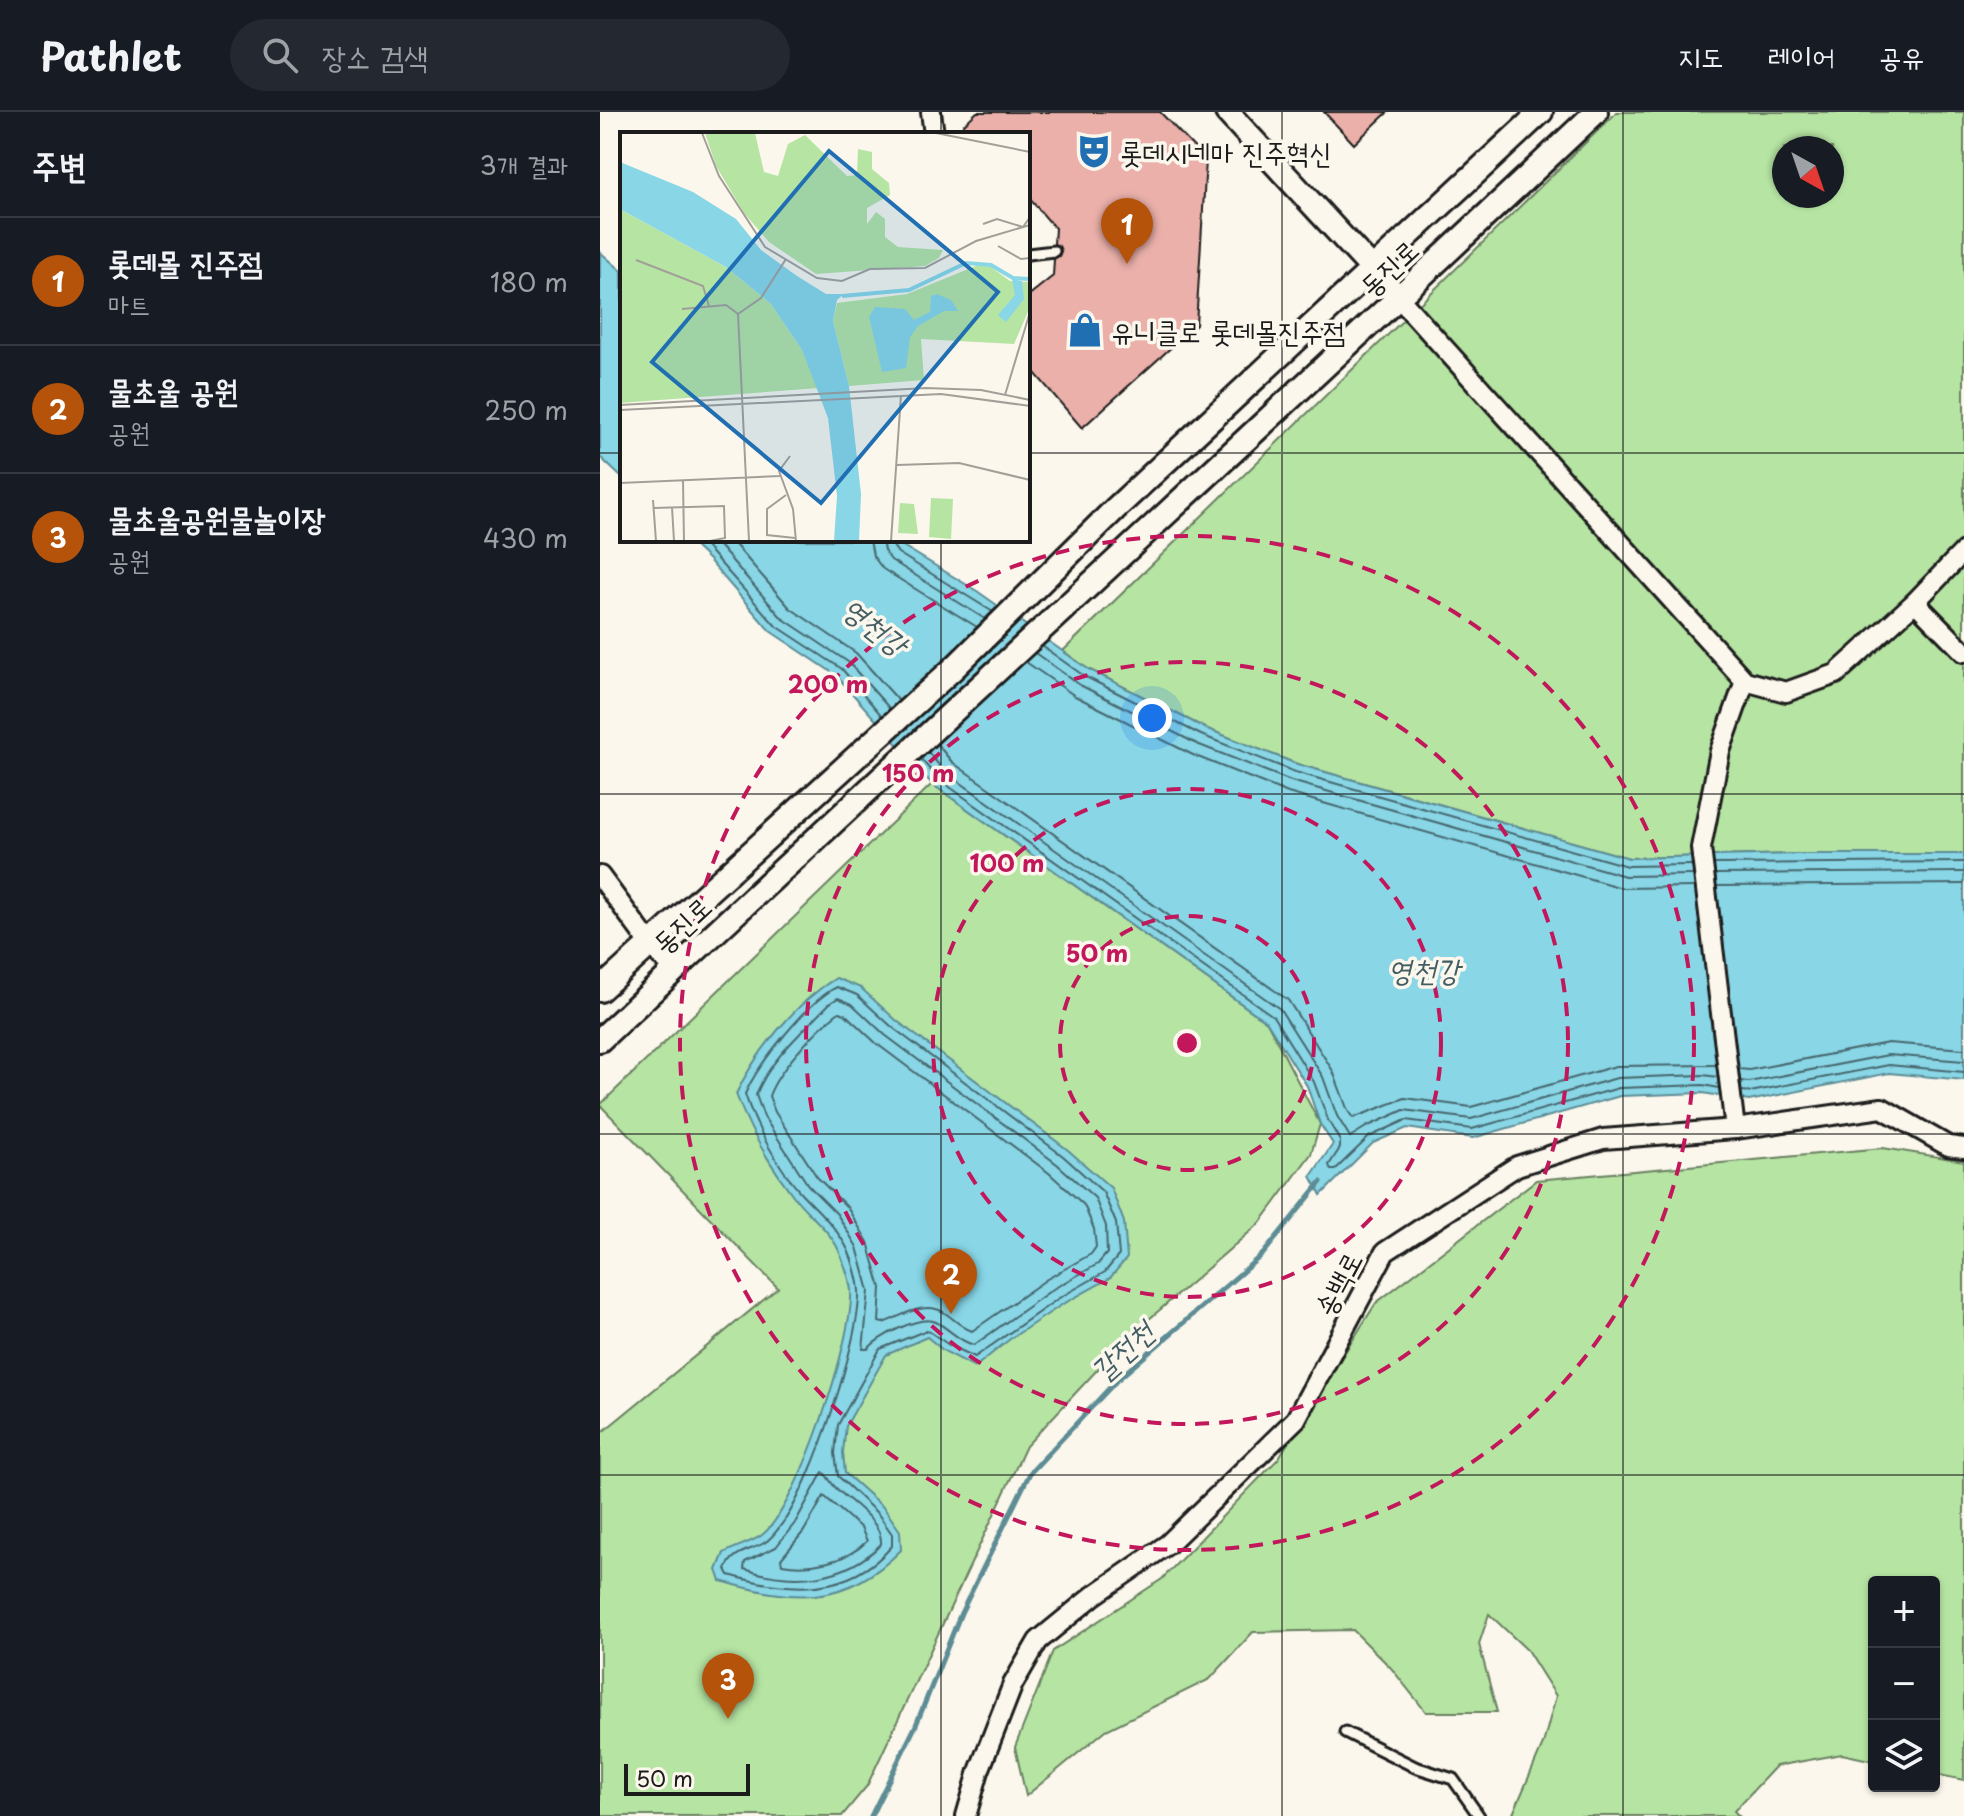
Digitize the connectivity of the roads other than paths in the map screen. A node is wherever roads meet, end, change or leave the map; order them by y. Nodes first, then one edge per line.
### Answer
1 (931, 112) edge
2 (1227, 112) edge
3 (1541, 112) edge
4 (1596, 112) edge
5 (934, 132) edge
6 (1054, 251) dead end
7 (1030, 254) edge
8 (1373, 269) junction
9 (1399, 298) junction
10 (1964, 551) edge
11 (1915, 602) junction
12 (1964, 652) edge
13 (1745, 681) junction
14 (600, 876) edge
15 (650, 944) junction
16 (675, 971) junction
17 (600, 990) edge
18 (600, 1040) edge
19 (1735, 1129) junction
20 (1964, 1148) edge
21 (1345, 1732) dead end
22 (966, 1816) edge
23 (1479, 1816) edge

1 - 5 street
2 - 8 street
3 - 8 street, 동진로
4 - 9 street, 동진로
6 - 7 lane
8 - 9 street
8 - 15 street, 동진로
9 - 13 street
9 - 16 street, 동진로
10 - 11 street
11 - 12 street
11 - 13 street
13 - 19 street
14 - 15 street
15 - 16 street
15 - 17 street, 동진로
16 - 18 street, 동진로
19 - 20 street, 송백로
19 - 22 street, 송백로
21 - 23 lane

